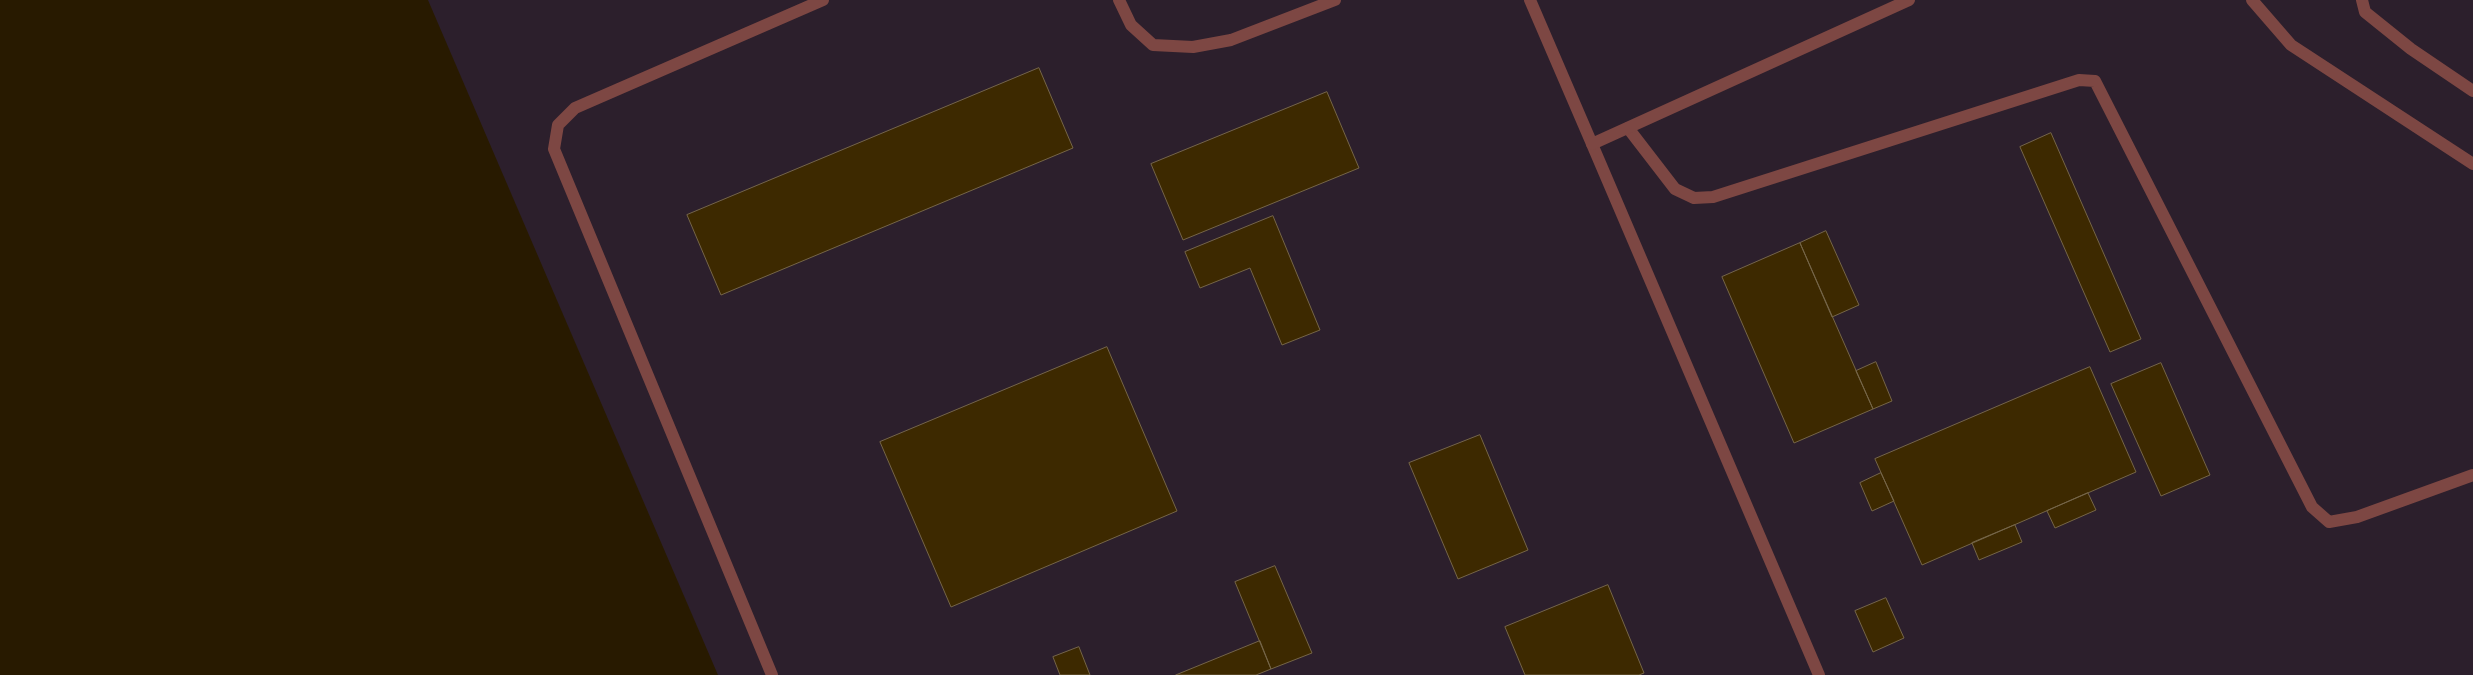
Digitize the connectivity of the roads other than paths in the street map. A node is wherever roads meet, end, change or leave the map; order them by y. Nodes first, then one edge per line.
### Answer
1 (823, 0) edge
2 (1119, 0) edge
3 (1335, 0) edge
4 (1530, 0) edge
5 (1910, 0) edge
6 (2252, 0) edge
7 (2362, 0) edge
8 (2473, 91) edge
9 (1628, 128) junction
10 (1592, 144) junction
11 (2473, 164) edge
12 (2473, 475) edge
13 (772, 675) edge
14 (1818, 675) edge

1 - 13 street
2 - 3 street
4 - 10 street
5 - 9 street
6 - 11 street
7 - 8 street
9 - 10 street
9 - 12 street
10 - 14 street

